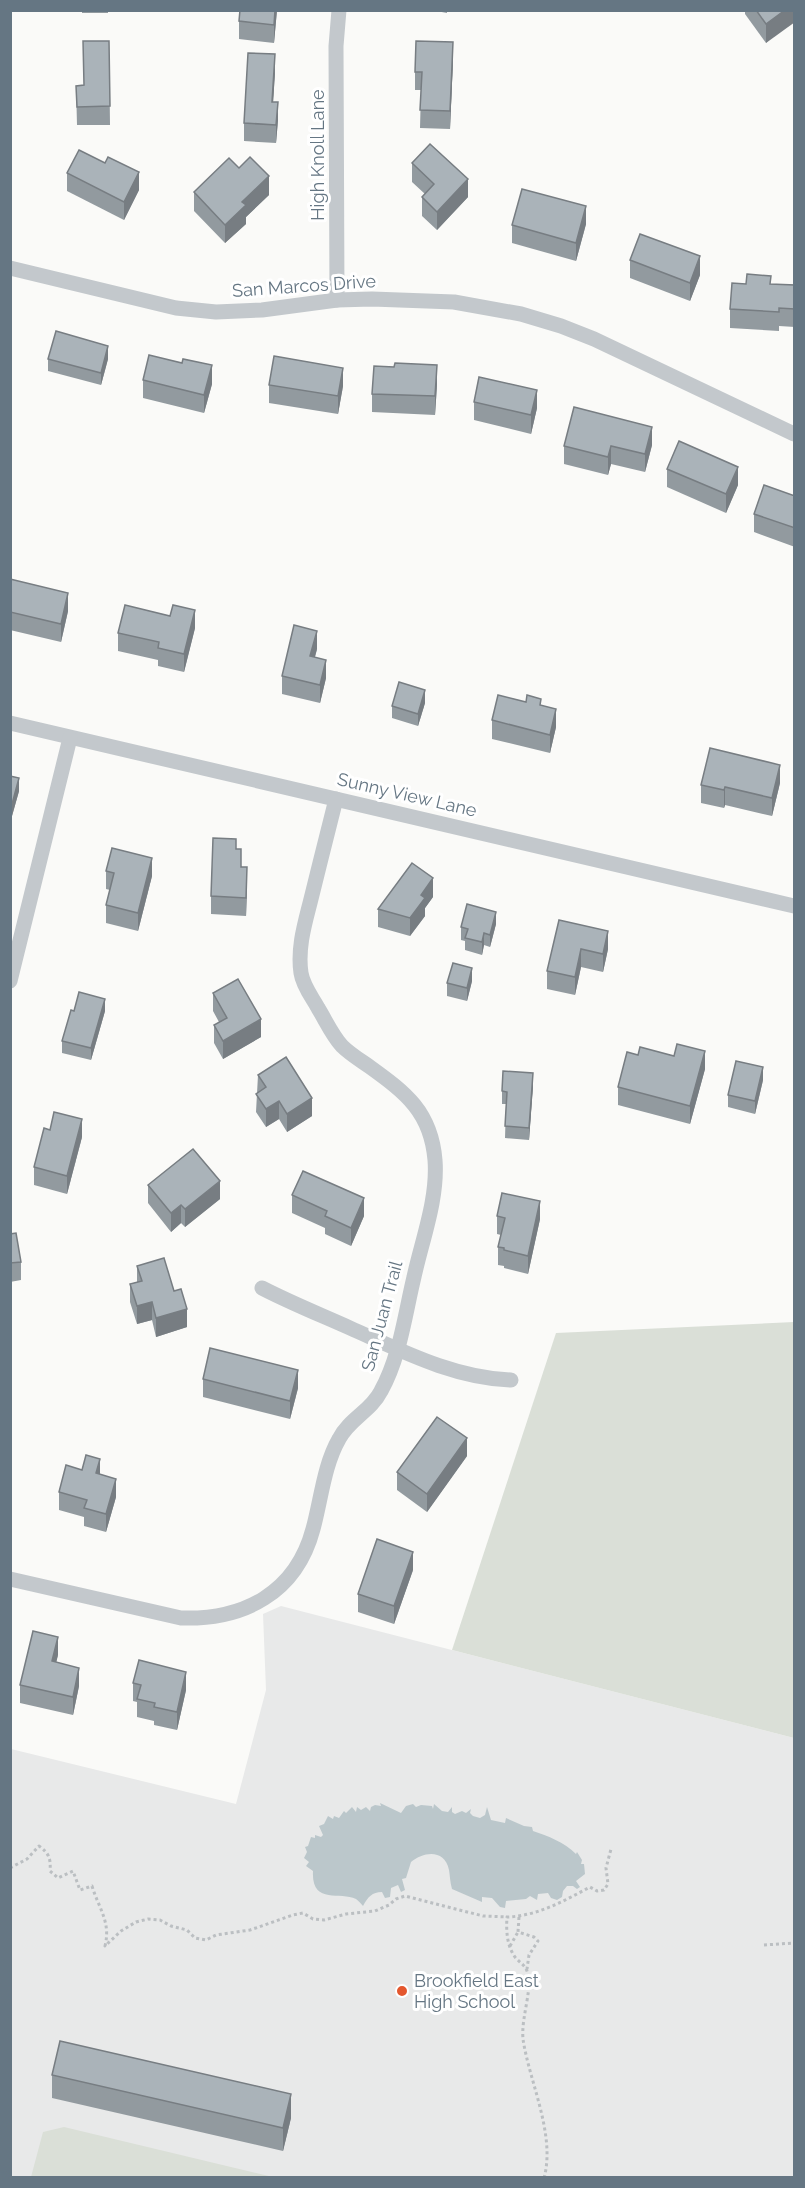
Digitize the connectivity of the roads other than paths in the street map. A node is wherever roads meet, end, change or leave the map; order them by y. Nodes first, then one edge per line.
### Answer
1 (339, 10) edge
2 (10, 268) edge
3 (337, 300) junction
4 (794, 432) edge
5 (10, 723) edge
6 (70, 738) junction
7 (336, 799) junction
8 (795, 906) edge
9 (10, 981) edge
10 (262, 1288) dead end
11 (397, 1349) junction
12 (511, 1380) dead end
13 (10, 1579) edge

1 - 3 street, High Knoll Lane
2 - 3 street, San Marcos Drive
3 - 4 street, San Marcos Drive
5 - 6 street, Sunny View Lane
6 - 7 street, Sunny View Lane
6 - 9 street
7 - 8 street, Sunny View Lane
7 - 11 street, San Juan Trail
10 - 11 street
11 - 12 street
11 - 13 street, San Juan Trail

